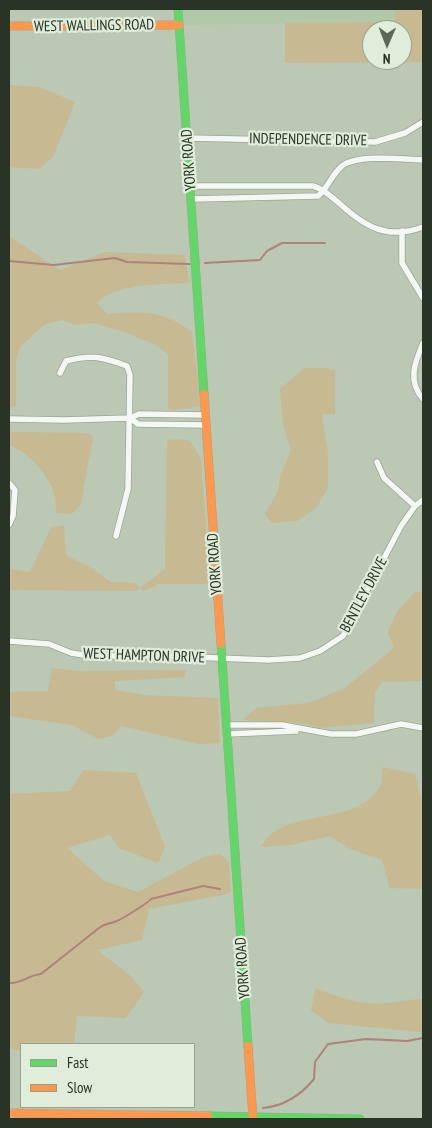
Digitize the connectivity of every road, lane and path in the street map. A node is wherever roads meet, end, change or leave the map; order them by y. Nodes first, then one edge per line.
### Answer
1 (178, 9) edge
2 (179, 25) junction
3 (9, 26) edge
4 (423, 122) edge
5 (187, 138) junction
6 (423, 160) edge
7 (191, 186) junction
8 (324, 190) junction
9 (192, 198) junction
10 (423, 227) edge
11 (402, 231) junction
12 (423, 298) edge
13 (423, 344) edge
14 (60, 373) dead end
15 (423, 398) edge
16 (205, 415) junction
17 (130, 418) junction
18 (9, 419) edge
19 (205, 425) junction
20 (377, 462) dead end
21 (9, 483) edge
22 (423, 500) edge
23 (415, 506) junction
24 (9, 525) edge
25 (116, 536) dead end
26 (9, 642) edge
27 (222, 658) junction
28 (423, 728) edge
29 (226, 729) junction
30 (9, 1112) edge
31 (253, 1118) edge
32 (360, 1119) edge

1 - 2 street, YORK ROAD
2 - 3 street, WEST WALLINGS ROAD
2 - 5 street, YORK ROAD
4 - 5 street, INDEPENDENCE DRIVE
5 - 7 street, YORK ROAD
6 - 8 street
7 - 8 street
7 - 9 street, YORK ROAD
8 - 9 street
8 - 11 street
9 - 16 street, YORK ROAD
10 - 11 street
11 - 12 street
13 - 15 street
14 - 17 street
16 - 17 street
16 - 19 street, YORK ROAD
17 - 18 street
17 - 19 street
17 - 25 street
19 - 27 street, YORK ROAD
20 - 23 street
21 - 24 street
22 - 23 street, BENTLEY DRIVE
23 - 27 street, BENTLEY DRIVE
26 - 27 street, WEST HAMPTON DRIVE
27 - 29 street, YORK ROAD
28 - 29 street
29 - 31 street, YORK ROAD
30 - 31 street
31 - 32 street

